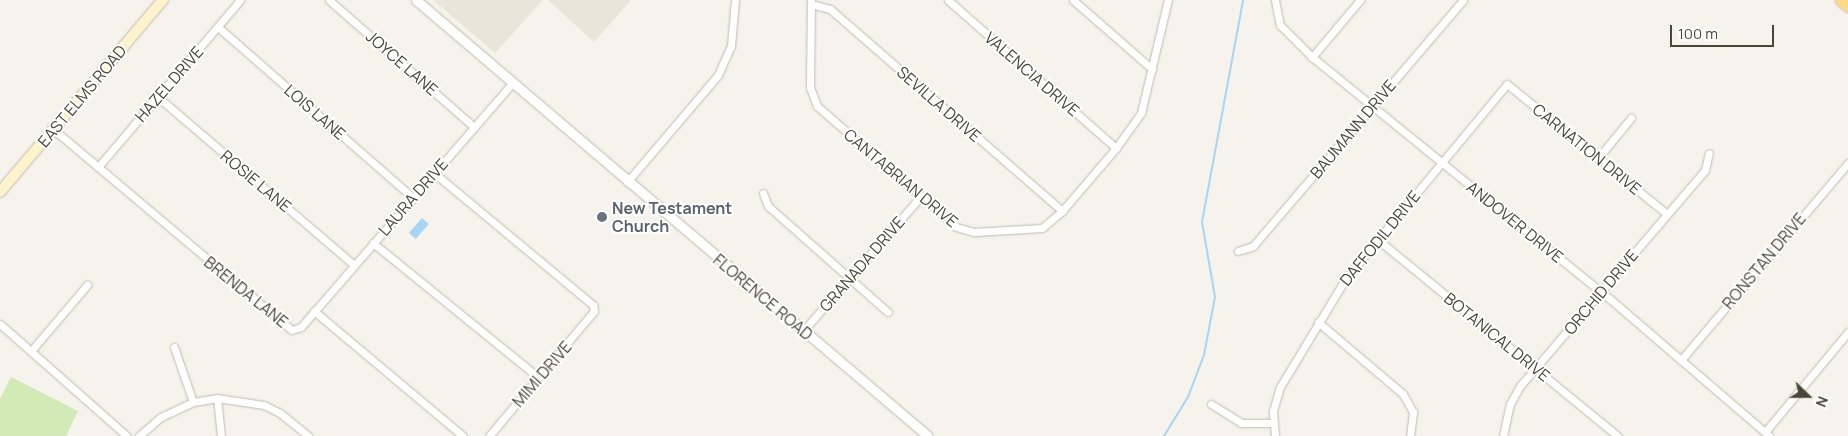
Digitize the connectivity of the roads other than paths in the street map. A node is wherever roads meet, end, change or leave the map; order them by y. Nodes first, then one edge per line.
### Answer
1 (164, 0) edge
2 (240, 0) edge
3 (329, 0) edge
4 (416, 0) edge
5 (735, 0) edge
6 (948, 0) edge
7 (1073, 0) edge
8 (1168, 0) edge
9 (1276, 0) edge
10 (1360, 0) edge
11 (1464, 0) edge
12 (1841, 0) edge
13 (811, 2) edge
14 (1848, 6) edge
15 (218, 27) junction
16 (1312, 57) junction
17 (1152, 69) junction
18 (512, 84) junction
19 (1507, 84) joint
20 (158, 97) junction
21 (1372, 106) junction
22 (1631, 118) dead end
23 (474, 127) junction
24 (53, 129) junction
25 (1116, 148) junction
26 (1710, 153) dead end
27 (1598, 158) junction
28 (1442, 162) junction
29 (1848, 163) edge
30 (98, 167) junction
31 (1842, 170) junction
32 (434, 174) junction
33 (1848, 176) edge
34 (627, 182) junction
35 (0, 192) edge
36 (763, 193) dead end
37 (921, 196) junction
38 (413, 198) junction
39 (1062, 212) junction
40 (1667, 214) junction
41 (1377, 240) junction
42 (373, 243) junction
43 (1238, 251) dead end
44 (354, 265) junction
45 (849, 278) junction
46 (87, 286) dead end
47 (1601, 292) junction
48 (314, 311) junction
49 (888, 312) dead end
50 (1318, 322) junction
51 (0, 324) edge
52 (803, 331) junction
53 (1848, 332) edge
54 (174, 347) dead end
55 (31, 351) junction
56 (1681, 360) junction
57 (1536, 368) junction
58 (538, 377) junction
59 (217, 398) junction
60 (193, 402) junction
61 (1211, 404) dead end
62 (1274, 423) junction
63 (1767, 434) edge
64 (926, 435) edge
65 (127, 436) edge
66 (139, 436) edge
67 (221, 436) edge
68 (308, 436) edge
69 (463, 436) edge
70 (489, 436) edge
71 (1275, 436) edge
72 (1410, 436) edge
73 (1503, 436) edge
74 (1618, 436) edge

1 - 24 main road, EAST ELMS ROAD
2 - 15 street, HAZEL DRIVE
3 - 23 street, JOYCE LANE
4 - 18 street, FLORENCE ROAD
5 - 34 street
6 - 25 street, VALENCIA DRIVE
7 - 17 street
8 - 17 street, CANTABRIAN DRIVE
9 - 16 street, ANDOVER DRIVE
10 - 16 street
11 - 21 street, BAUMANN DRIVE
12 - 14 highway
13 - 37 street, CANTABRIAN DRIVE
13 - 39 street, SEVILLA DRIVE
15 - 20 street, HAZEL DRIVE
15 - 38 street, LOIS LANE
16 - 21 street, ANDOVER DRIVE
17 - 25 street, CANTABRIAN DRIVE
18 - 23 street, LAURA DRIVE
18 - 34 street, FLORENCE ROAD
19 - 27 street, CARNATION DRIVE
19 - 28 street, DAFFODIL DRIVE
20 - 30 street, HAZEL DRIVE
20 - 44 street, ROSIE LANE
21 - 28 street, ANDOVER DRIVE
21 - 43 street, BAUMANN DRIVE
22 - 27 street
23 - 32 street, LAURA DRIVE
24 - 30 street, BRENDA LANE
24 - 35 main road, EAST ELMS ROAD
25 - 39 street, CANTABRIAN DRIVE
26 - 40 street, ORCHID DRIVE
27 - 40 street, CARNATION DRIVE
28 - 41 street, DAFFODIL DRIVE
28 - 47 street, ANDOVER DRIVE
29 - 31 street, RONSTAN DRIVE
30 - 48 street, BRENDA LANE
31 - 33 street
31 - 56 street, RONSTAN DRIVE
32 - 38 street, LAURA DRIVE
32 - 58 street, MIMI DRIVE
34 - 52 street, FLORENCE ROAD
36 - 45 street
37 - 39 street, CANTABRIAN DRIVE
37 - 45 street, GRANADA DRIVE
38 - 42 street, LAURA DRIVE
40 - 47 street, ORCHID DRIVE
41 - 50 street, DAFFODIL DRIVE
41 - 57 street, BOTANICAL DRIVE
42 - 44 street, LAURA DRIVE
42 - 58 street
44 - 48 street, LAURA DRIVE
45 - 49 street
45 - 52 street, GRANADA DRIVE
46 - 55 street
47 - 56 street, ANDOVER DRIVE
47 - 57 street, ORCHID DRIVE
48 - 69 street, BRENDA LANE
50 - 62 street, DAFFODIL DRIVE
50 - 72 street
51 - 55 street
52 - 64 street, FLORENCE ROAD
53 - 63 street
54 - 60 street
55 - 65 street
56 - 63 street, ANDOVER DRIVE
57 - 73 street, ORCHID DRIVE
57 - 74 street, BOTANICAL DRIVE
58 - 70 street, MIMI DRIVE
59 - 60 street
59 - 67 street
59 - 68 street
60 - 66 street
61 - 62 street
62 - 71 street, DAFFODIL DRIVE

